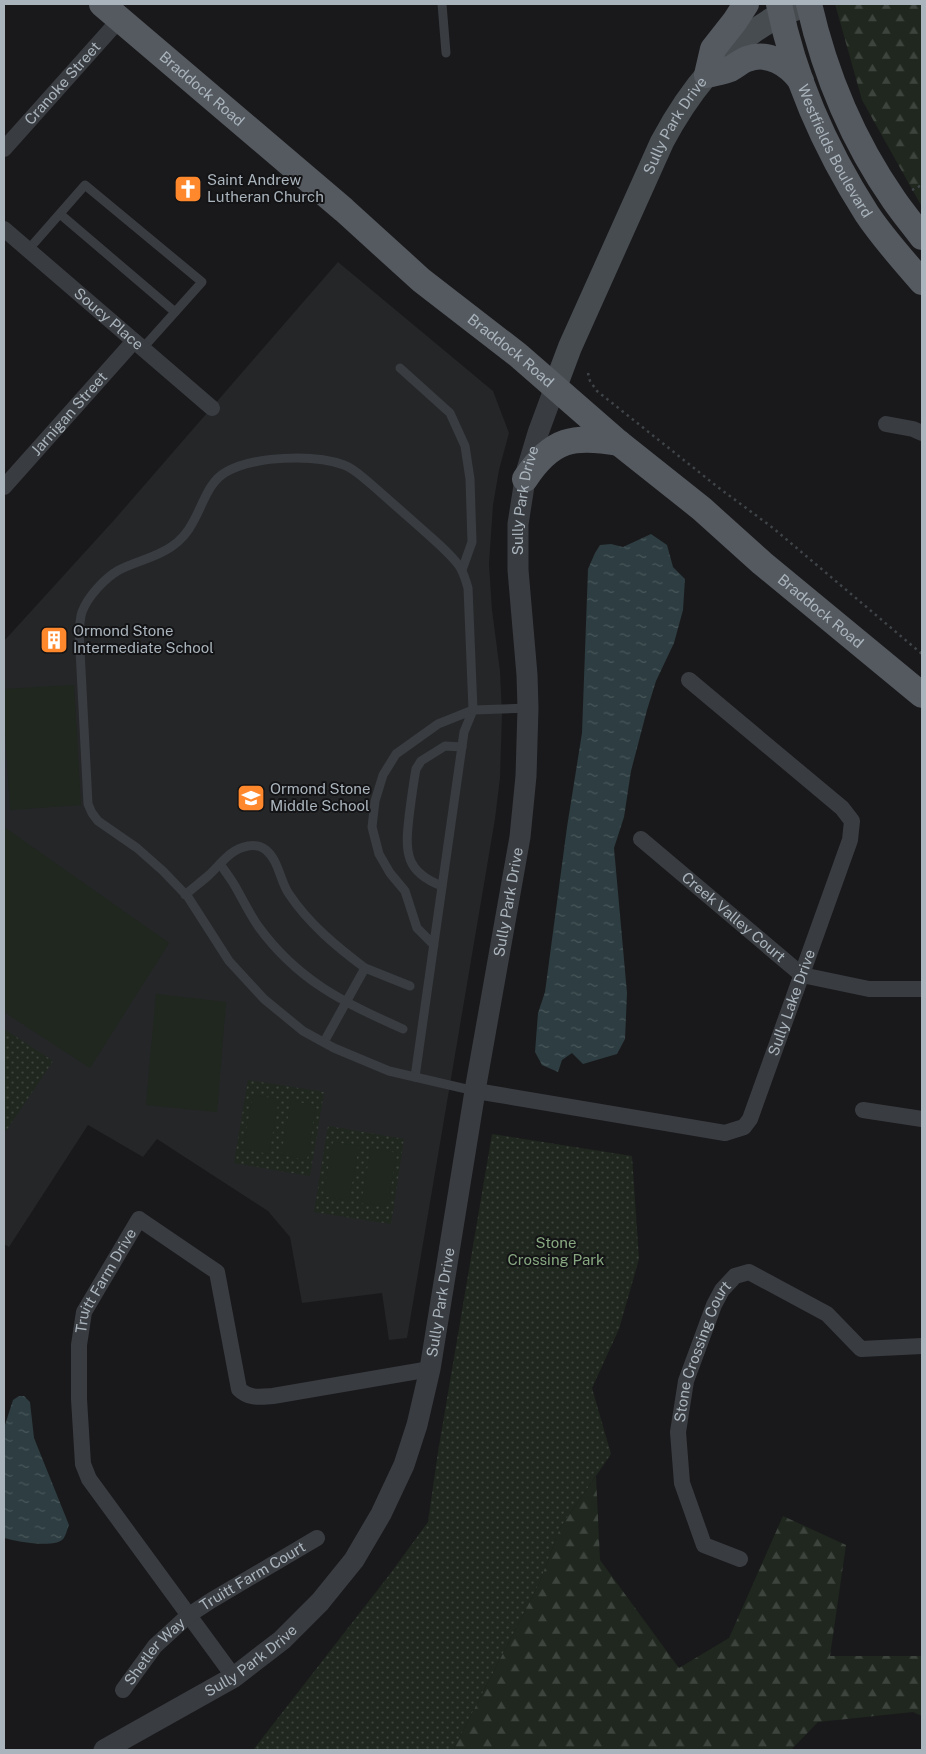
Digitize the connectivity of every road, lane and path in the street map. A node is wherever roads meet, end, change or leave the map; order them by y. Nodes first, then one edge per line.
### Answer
1 (442, 4) edge
2 (746, 4) edge
3 (809, 4) edge
4 (780, 9) edge
5 (111, 11) edge
6 (446, 53) dead end
7 (707, 75) junction
8 (800, 81) junction
9 (4, 149) edge
10 (60, 214) junction
11 (4, 229) edge
12 (922, 237) edge
13 (28, 250) junction
14 (922, 282) edge
15 (175, 312) junction
16 (138, 345) junction
17 (400, 368) dead end
18 (588, 373) dead end
19 (555, 387) junction
20 (212, 408) dead end
21 (886, 424) dead end
22 (922, 433) edge
23 (619, 443) junction
24 (525, 479) junction
25 (4, 487) edge
26 (462, 570) junction
27 (922, 654) edge
28 (690, 680) dead end
29 (922, 694) edge
30 (528, 708) junction
31 (473, 710) junction
32 (462, 748) junction
33 (641, 839) dead end
34 (220, 864) junction
35 (442, 886) junction
36 (185, 895) junction
37 (434, 945) junction
38 (366, 968) junction
39 (802, 975) junction
40 (410, 986) dead end
41 (922, 989) edge
42 (346, 1003) junction
43 (402, 1029) dead end
44 (324, 1042) junction
45 (415, 1077) junction
46 (476, 1091) junction
47 (863, 1110) dead end
48 (922, 1119) edge
49 (922, 1346) edge
50 (430, 1369) junction
51 (317, 1538) dead end
52 (740, 1558) dead end
53 (189, 1615) junction
54 (234, 1677) junction
55 (122, 1690) dead end
56 (104, 1750) edge

1 - 6 lane
2 - 7 main road
3 - 4 main road, Sully Park Drive
3 - 12 main road, Westfields Boulevard
4 - 7 main road, Sully Park Drive
4 - 8 main road, Westfields Boulevard
5 - 9 street, Cranoke Street
5 - 19 main road, Braddock Road
7 - 8 main road
7 - 19 main road, Sully Park Drive
8 - 14 main road, Westfields Boulevard
10 - 13 lane
10 - 15 lane
10 - 15 lane
11 - 13 street, Soucy Place
13 - 16 street, Soucy Place
15 - 16 lane
16 - 20 street, Soucy Place
16 - 25 street, Jarnigan Street
17 - 26 lane
18 - 27 path
19 - 23 main road, Braddock Road
19 - 24 street, Sully Park Drive
21 - 22 street
23 - 24 main road
23 - 29 main road, Braddock Road
24 - 30 street, Sully Park Drive
26 - 31 lane
26 - 36 lane
28 - 39 street, Sully Lake Drive
30 - 31 lane
30 - 46 street, Sully Park Drive
31 - 32 lane
31 - 37 lane
32 - 35 lane
32 - 35 lane
33 - 39 street, Creek Valley Court
34 - 36 lane
34 - 38 lane
34 - 42 lane
35 - 37 lane
36 - 44 lane
37 - 45 lane
38 - 40 lane
38 - 42 lane
39 - 41 street, Creek Valley Court
39 - 46 street, Sully Lake Drive
42 - 43 lane
42 - 44 lane
44 - 45 lane
45 - 46 lane
46 - 50 street, Sully Park Drive
47 - 48 street
49 - 52 street, Stone Crossing Court
50 - 53 street, Truitt Farm Drive
50 - 54 street, Sully Park Drive
51 - 53 street, Truitt Farm Court
53 - 54 street, Truitt Farm Drive
53 - 55 street, Shetler Way
54 - 56 street, Sully Park Drive

